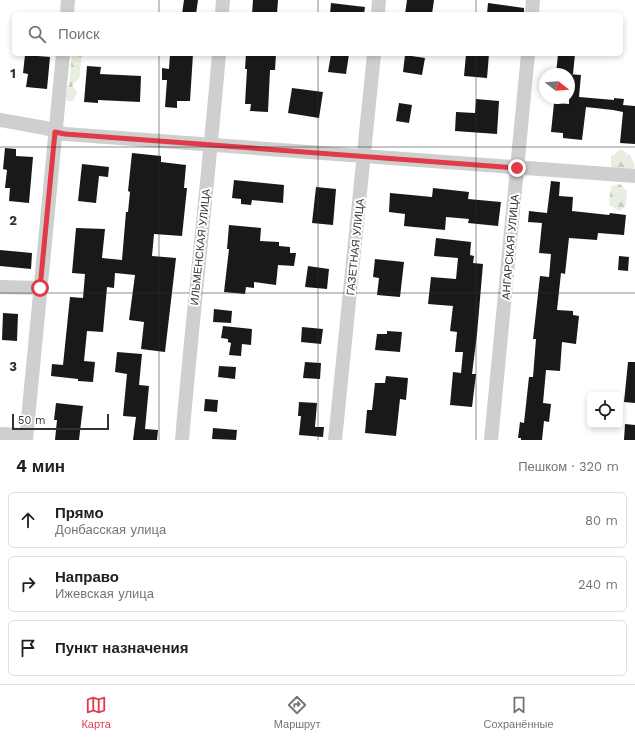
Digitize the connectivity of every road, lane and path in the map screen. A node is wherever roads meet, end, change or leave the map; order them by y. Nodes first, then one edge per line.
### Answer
1 (68, 0) edge
2 (223, 0) edge
3 (379, 0) edge
4 (533, 0) edge
5 (67, 12) edge
6 (222, 12) edge
7 (378, 12) edge
8 (532, 12) edge
9 (63, 56) edge
10 (219, 56) edge
11 (374, 56) edge
12 (528, 56) edge
13 (0, 120) edge
14 (55, 132) junction
15 (211, 144) junction
16 (364, 157) junction
17 (517, 168) junction
18 (635, 176) edge
19 (0, 287) edge
20 (40, 288) junction
21 (0, 434) edge
22 (26, 437) edge
23 (182, 440) edge
24 (336, 440) edge
25 (491, 440) edge

1 - 5 street
2 - 6 street
3 - 7 street
4 - 8 street
9 - 14 street
10 - 15 street, ИЛЬМЕНСКАЯ УЛИЦА
11 - 16 street, ГАЗЕТНАЯ УЛИЦА
12 - 17 street, АНГАРСКАЯ УЛИЦА
13 - 14 street
14 - 15 street
14 - 20 street
15 - 16 street
15 - 23 street, ИЛЬМЕНСКАЯ УЛИЦА
16 - 17 street
16 - 24 street, ГАЗЕТНАЯ УЛИЦА
17 - 18 street
17 - 25 street, АНГАРСКАЯ УЛИЦА
19 - 20 street
20 - 22 street
21 - 22 street

